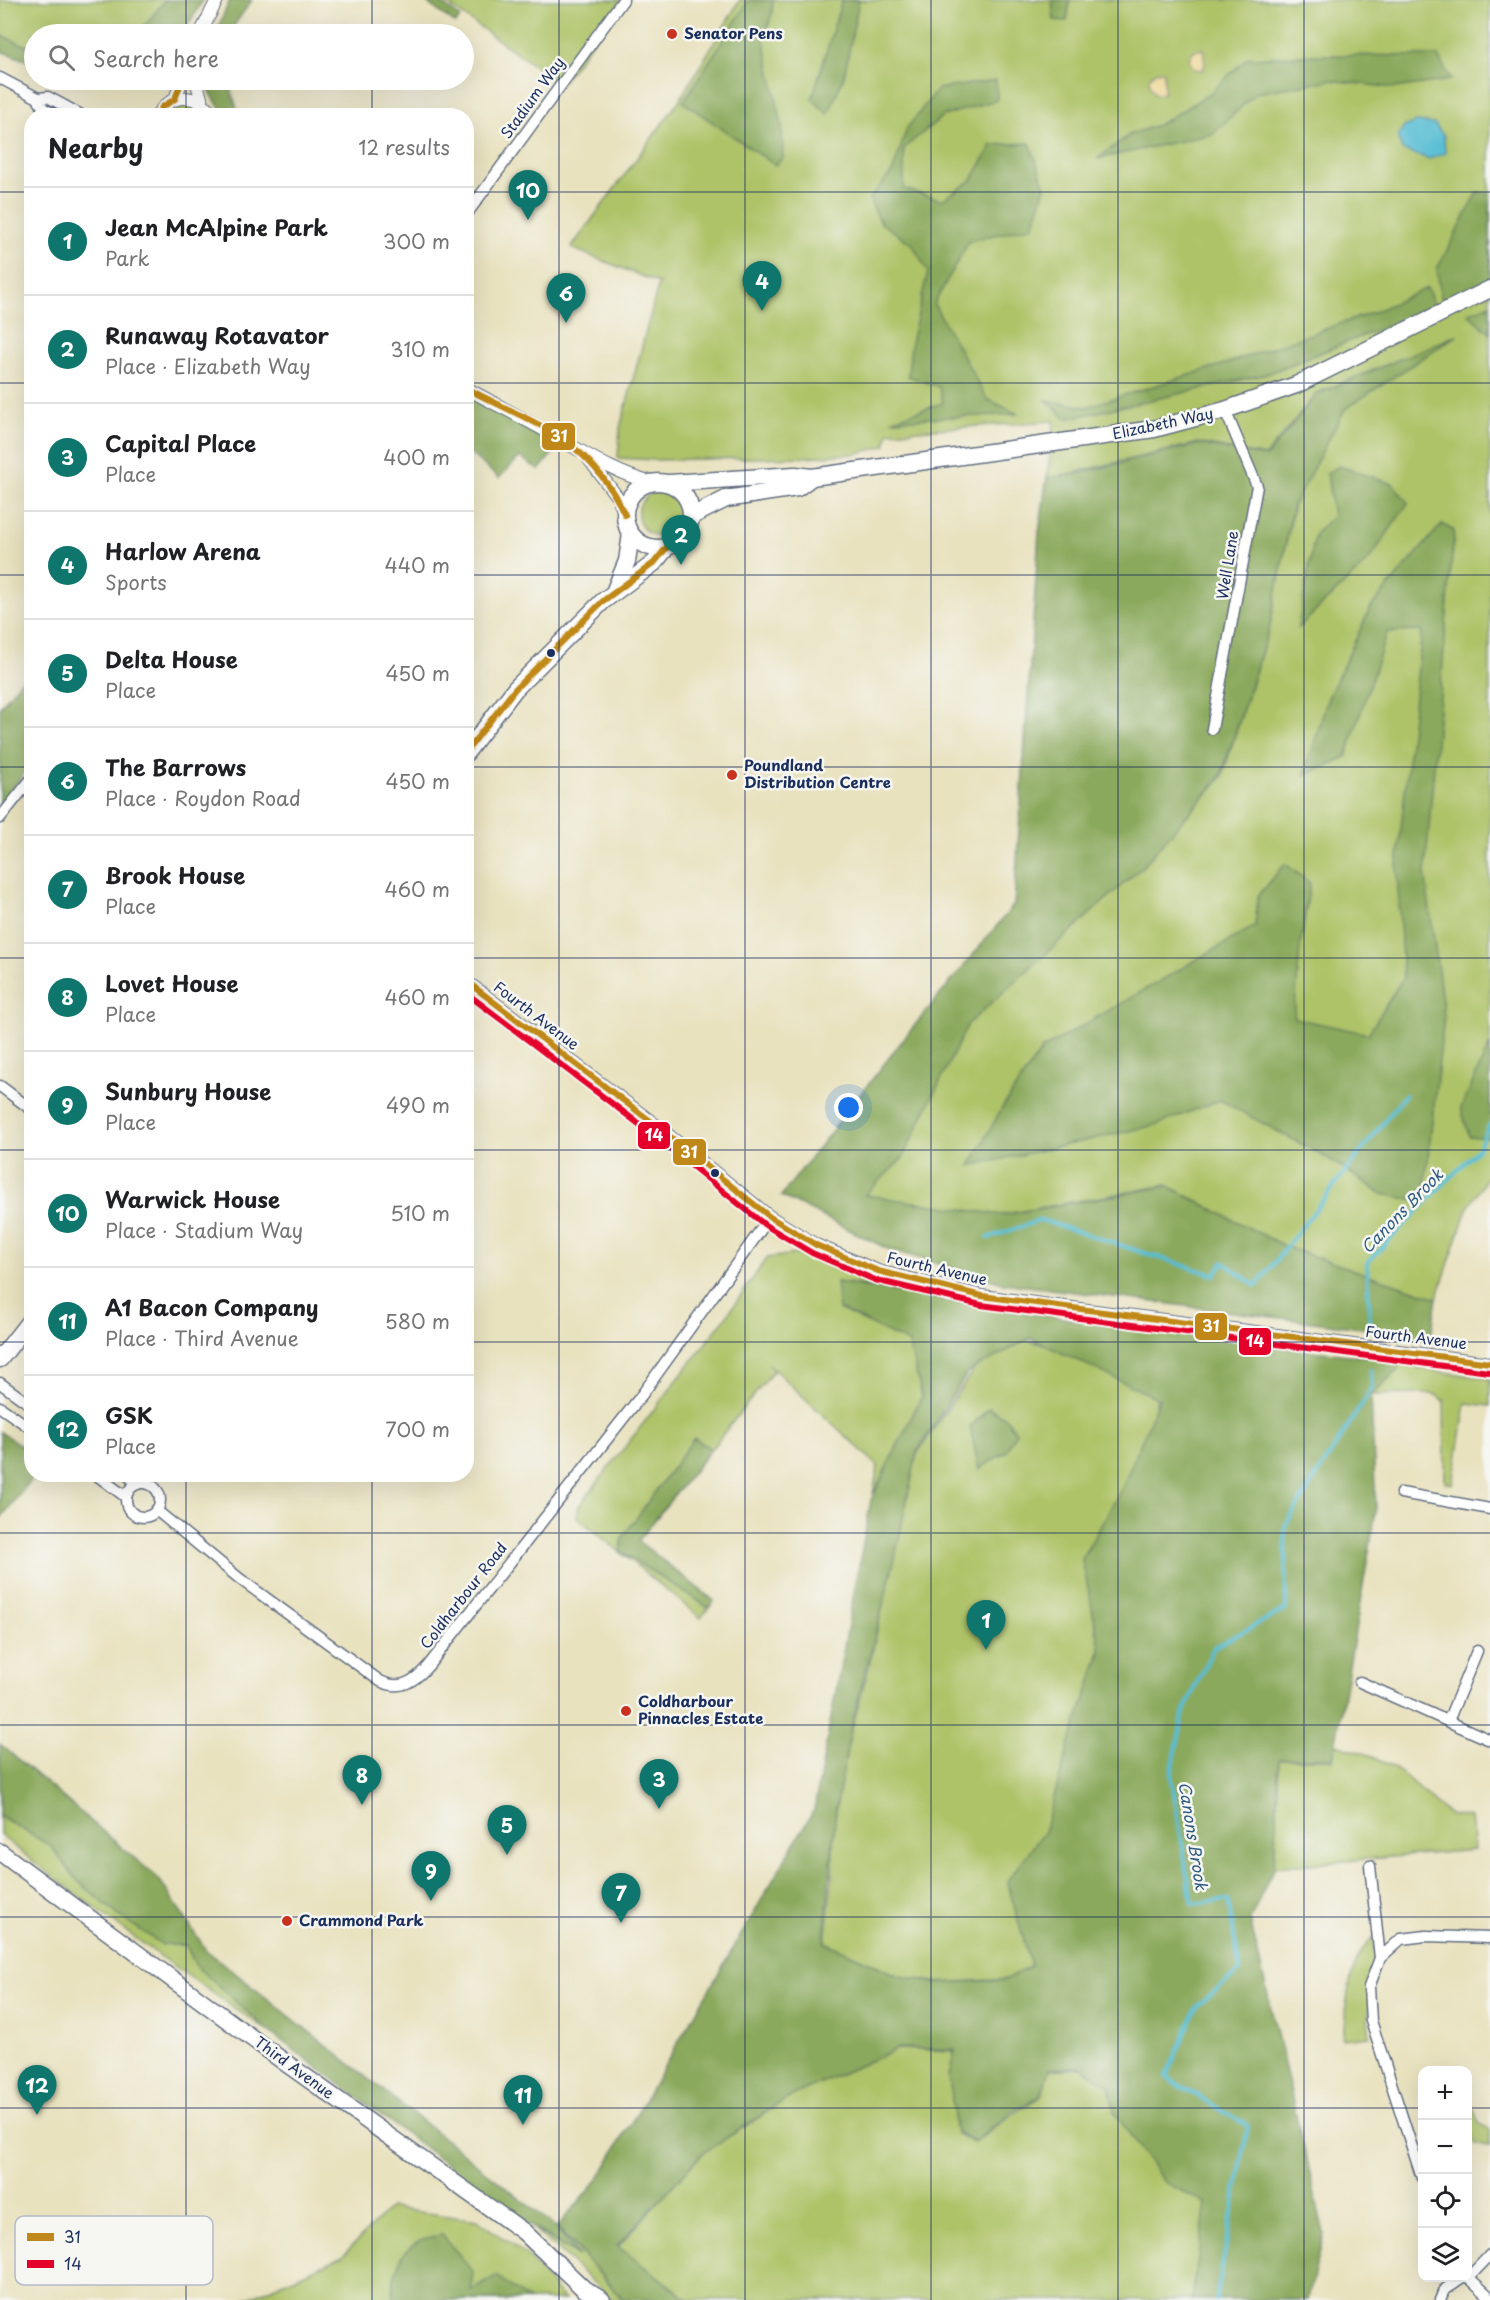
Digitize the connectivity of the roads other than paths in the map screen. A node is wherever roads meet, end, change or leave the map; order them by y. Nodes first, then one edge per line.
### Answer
1 (217, 0) edge
2 (623, 0) edge
3 (205, 24) edge
4 (0, 78) edge
5 (178, 90) edge
6 (199, 90) edge
7 (38, 98) junction
8 (175, 99) junction
9 (202, 102) junction
10 (43, 108) edge
11 (69, 108) edge
12 (164, 108) edge
13 (207, 108) edge
14 (474, 203) edge
15 (1490, 289) edge
16 (474, 392) edge
17 (1225, 410) junction
18 (588, 458) junction
19 (812, 477) junction
20 (650, 483) junction
21 (669, 483) junction
22 (625, 514) junction
23 (692, 516) junction
24 (631, 534) junction
25 (667, 547) junction
26 (614, 591) junction
27 (1212, 729) dead end
28 (474, 742) edge
29 (24, 788) edge
30 (0, 818) edge
31 (474, 987) edge
32 (0, 1086) edge
33 (24, 1104) edge
34 (770, 1217) junction
35 (24, 1328) edge
36 (0, 1359) edge
37 (1490, 1363) edge
38 (0, 1383) edge
39 (24, 1400) edge
40 (0, 1407) edge
41 (0, 1413) edge
42 (21, 1422) junction
43 (24, 1424) edge
44 (106, 1482) edge
45 (136, 1482) edge
46 (138, 1484) junction
47 (1401, 1493) dead end
48 (126, 1497) junction
49 (1490, 1509) edge
50 (156, 1510) junction
51 (1477, 1651) dead end
52 (1360, 1682) dead end
53 (1448, 1721) junction
54 (1490, 1740) edge
55 (0, 1852) edge
56 (1370, 1866) dead end
57 (1490, 1938) edge
58 (1380, 1958) junction
59 (1421, 2174) edge
60 (1490, 2255) edge
61 (1472, 2272) edge
62 (1459, 2282) edge
63 (1471, 2282) edge
64 (586, 2295) edge
65 (1490, 2297) edge
66 (602, 2300) edge
67 (1440, 2300) edge

1 - 3 street
2 - 14 street, Stadium Way
4 - 7 street
5 - 8 street
6 - 9 street
7 - 10 street
7 - 11 street
8 - 9 street
8 - 12 street
9 - 13 street
15 - 17 main road, Elizabeth Way
16 - 18 street
17 - 19 main road, Elizabeth Way
17 - 27 street, Well Lane
18 - 20 street
18 - 22 street
19 - 21 main road, Elizabeth Way
19 - 23 main road, Elizabeth Way
20 - 21 main road
20 - 22 main road
21 - 23 main road
22 - 24 main road
23 - 25 main road
24 - 25 main road
24 - 26 main road
25 - 26 main road
26 - 28 main road
29 - 30 street
31 - 34 street, Fourth Avenue
32 - 33 street
34 - 37 street, Fourth Avenue
34 - 50 street, Coldharbour Road
35 - 36 main road
38 - 39 street
40 - 42 street
41 - 42 street
42 - 43 street
44 - 48 street
45 - 46 street
46 - 48 street
46 - 50 street
47 - 49 street
48 - 50 street
51 - 53 street
52 - 53 street
53 - 54 street
55 - 64 main road, Third Avenue
56 - 58 street
57 - 58 street
58 - 59 street
60 - 61 street
62 - 67 street
63 - 65 street
64 - 66 main road, Third Avenue

